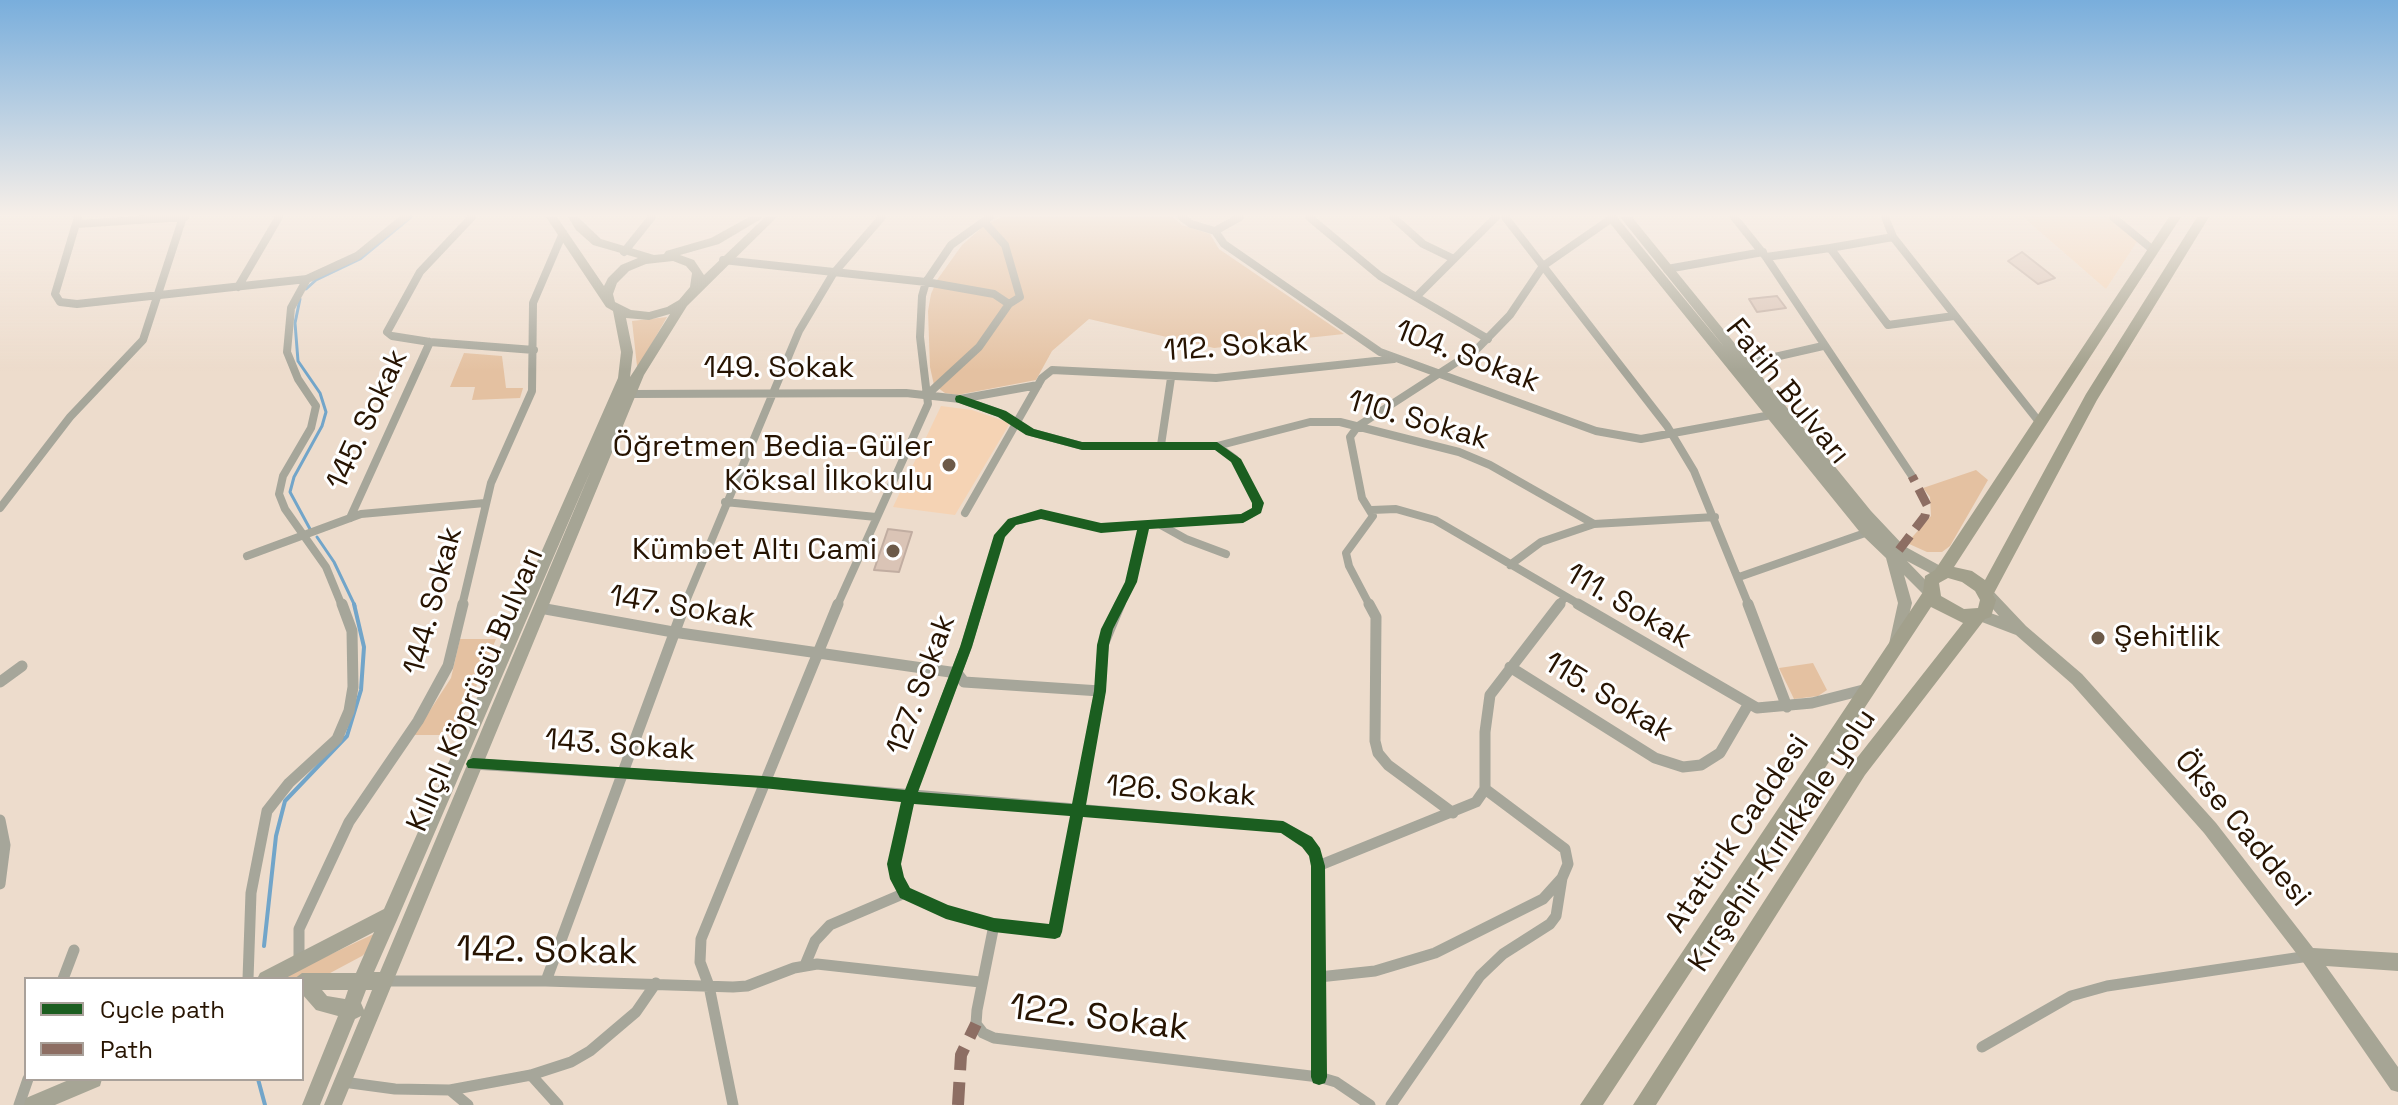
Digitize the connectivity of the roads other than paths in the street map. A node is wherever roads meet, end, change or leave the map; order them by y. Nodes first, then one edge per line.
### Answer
1 (63, 269) edge
2 (165, 269) edge
3 (249, 269) edge
4 (330, 269) edge
5 (423, 269) edge
6 (548, 269) edge
7 (588, 269) edge
8 (625, 269) edge
9 (694, 269) edge
10 (715, 269) edge
11 (790, 269) edge
12 (838, 269) edge
13 (935, 269) edge
14 (1012, 269) edge
15 (1259, 269) edge
16 (1371, 269) edge
17 (1444, 269) edge
18 (1541, 269) edge
19 (1545, 269) edge
20 (1656, 269) edge
21 (1667, 269) joint
22 (1670, 269) edge
23 (1773, 269) edge
24 (1845, 269) edge
25 (1917, 269) edge
26 (2141, 269) edge
27 (2171, 269) edge
28 (833, 274) junction
29 (307, 279) junction
30 (926, 282) junction
31 (238, 287) junction
32 (696, 288) junction
33 (155, 296) junction
34 (1416, 297) junction
35 (683, 303) junction
36 (1009, 304) junction
37 (615, 308) junction
38 (1954, 316) junction
39 (1488, 339) junction
40 (430, 342) junction
41 (1823, 346) junction
42 (534, 350) junction
43 (1397, 359) junction
44 (1744, 364) junction
45 (1438, 374) junction
46 (1171, 378) junction
47 (1038, 385) junction
48 (772, 392) junction
49 (630, 394) junction
50 (928, 394) junction
51 (960, 399) junction
52 (1771, 415) junction
53 (2040, 423) junction
54 (1017, 424) junction
55 (1358, 426) junction
56 (1673, 435) junction
57 (1161, 445) junction
58 (1217, 446) junction
59 (1912, 476) dead end
60 (725, 502) junction
61 (485, 503) junction
62 (0, 508) edge
63 (1372, 510) junction
64 (965, 513) dead end
65 (876, 517) junction
66 (1715, 517) junction
67 (350, 518) junction
68 (1159, 524) junction
69 (1594, 524) junction
70 (1144, 525) junction
71 (1868, 532) junction
72 (305, 535) junction
73 (1895, 553) junction
74 (1226, 554) dead end
75 (1955, 555) junction
76 (247, 556) dead end
77 (1510, 565) junction
78 (1941, 573) junction
79 (1739, 577) junction
80 (1931, 593) junction
81 (1986, 593) junction
82 (1565, 597) junction
83 (540, 608) junction
84 (1979, 615) junction
85 (2021, 630) junction
86 (673, 632) junction
87 (1895, 646) junction
88 (816, 653) junction
89 (22, 666) dead end
90 (1510, 667) junction
91 (957, 673) junction
92 (0, 682) edge
93 (1867, 689) junction
94 (1100, 691) junction
95 (1748, 705) junction
96 (1787, 707) junction
97 (473, 764) junction
98 (620, 771) junction
99 (763, 782) junction
100 (1485, 789) junction
101 (909, 797) junction
102 (1080, 810) junction
103 (1453, 813) junction
104 (0, 820) edge
105 (1318, 866) junction
106 (1562, 878) junction
107 (0, 884) edge
108 (905, 893) junction
109 (391, 914) junction
110 (994, 925) junction
111 (74, 950) dead end
112 (2309, 956) junction
113 (2398, 962) edge
114 (805, 965) junction
115 (284, 973) edge
116 (64, 977) edge
117 (248, 977) edge
118 (1319, 977) junction
119 (361, 981) junction
120 (385, 981) junction
121 (546, 981) junction
122 (304, 982) edge
123 (980, 982) junction
124 (656, 983) junction
125 (304, 984) edge
126 (709, 986) junction
127 (350, 1010) junction
128 (372, 1011) junction
129 (1982, 1047) dead end
130 (531, 1075) junction
131 (1319, 1077) junction
132 (27, 1081) edge
133 (90, 1081) edge
134 (93, 1081) edge
135 (343, 1082) junction
136 (2398, 1083) edge
137 (450, 1090) junction
138 (19, 1105) edge
139 (33, 1105) edge
140 (65, 1105) edge
141 (311, 1105) edge
142 (333, 1105) edge
143 (468, 1105) edge
144 (558, 1105) edge
145 (733, 1105) edge
146 (1370, 1105) edge
147 (1391, 1105) edge
148 (1591, 1105) edge
149 (1644, 1105) edge

1 - 33 street
2 - 33 street
3 - 31 street
4 - 29 street
5 - 40 street
6 - 42 street, 144. Sokak
7 - 37 main road
8 - 37 main road
9 - 32 main road
10 - 32 main road
11 - 28 street
12 - 28 street
13 - 30 street
14 - 36 street
15 - 43 street, 104. Sokak
16 - 34 street
17 - 34 street
18 - 39 street
19 - 56 street
20 - 52 main road, Fatih Bulvarı
21 - 22 street
21 - 44 main road, Fatih Bulvarı
23 - 41 street
24 - 38 street
25 - 38 street
26 - 53 highway
27 - 81 highway
28 - 30 street
28 - 48 street
29 - 31 street
29 - 72 street
30 - 36 street
30 - 50 street
31 - 33 street
32 - 35 main road
33 - 62 street
34 - 39 street
35 - 37 main road
35 - 49 main road, Kılıçlı Köprüsü Bulvarı
36 - 50 street
37 - 109 main road, Kılıçlı Köprüsü Bulvarı
38 - 53 street
39 - 45 street
40 - 42 street
40 - 67 street, 145. Sokak
41 - 44 street
41 - 59 street
42 - 61 street, 144. Sokak
43 - 45 street, 104. Sokak
43 - 46 street, 112. Sokak
44 - 73 main road, Fatih Bulvarı
45 - 55 street
45 - 56 street, 104. Sokak
46 - 47 street, 112. Sokak
46 - 57 street
47 - 51 street, 112. Sokak
47 - 54 street
48 - 49 street, 149. Sokak
48 - 50 street, 149. Sokak
48 - 60 street
49 - 83 main road, Kılıçlı Köprüsü Bulvarı
50 - 51 street, 112. Sokak
50 - 65 street
51 - 54 street, 110. Sokak
52 - 56 street, 104. Sokak
52 - 71 main road, Fatih Bulvarı
53 - 75 highway
54 - 57 street, 110. Sokak
54 - 64 street
55 - 58 street, 110. Sokak
55 - 63 street
55 - 69 street, 110. Sokak
56 - 66 street
57 - 58 street, 110. Sokak
58 - 68 street, 127. Sokak
60 - 65 street
60 - 86 street
61 - 67 street
61 - 115 street, 144. Sokak
63 - 77 street, 111. Sokak
63 - 103 street
65 - 88 street
66 - 69 street
66 - 79 street
67 - 72 street
68 - 70 street, 127. Sokak
68 - 74 street
69 - 77 street
70 - 91 street, 127. Sokak
70 - 94 street
71 - 73 main road, Fatih Bulvarı
71 - 79 street
72 - 76 street
72 - 117 street
73 - 75 main road
73 - 78 main road, Fatih Bulvarı
73 - 80 main road, Fatih Bulvarı
73 - 87 main road
75 - 78 highway
77 - 82 street, 111. Sokak
78 - 80 highway
78 - 81 highway
79 - 96 street
80 - 84 highway
80 - 87 highway, Atatürk Caddesi
81 - 84 highway
81 - 85 main road, Ökse Caddesi
82 - 90 street
82 - 95 street, 111. Sokak
83 - 86 street, 147. Sokak
83 - 97 main road, Kılıçlı Köprüsü Bulvarı
84 - 85 main road
84 - 149 highway, Kırşehir-Kırıkkale yolu
85 - 112 main road, Ökse Caddesi
86 - 88 street, 147. Sokak
86 - 98 street
87 - 93 highway, Atatürk Caddesi
88 - 91 street, 147. Sokak
88 - 99 street
89 - 92 street
90 - 95 street, 115. Sokak
90 - 100 street
91 - 94 street, 147. Sokak
91 - 101 street, 127. Sokak
93 - 96 street, 111. Sokak
93 - 148 highway, Atatürk Caddesi
94 - 102 street
95 - 96 street, 111. Sokak
97 - 98 street, 143. Sokak
97 - 120 main road, Kılıçlı Köprüsü Bulvarı
98 - 99 street, 143. Sokak
98 - 121 street
99 - 101 street, 126. Sokak
99 - 126 street
100 - 103 street
100 - 106 street
101 - 102 street, 126. Sokak
101 - 108 street, 127. Sokak
102 - 105 street, 126. Sokak
102 - 110 street
103 - 105 street
104 - 107 street
105 - 118 street
106 - 118 street
106 - 147 street
108 - 110 street
108 - 114 street
109 - 115 main road
109 - 119 main road, Kılıçlı Köprüsü Bulvarı
110 - 123 street, 122. Sokak
111 - 116 street
112 - 113 main road
112 - 129 street
112 - 136 main road, Ökse Caddesi
114 - 123 street
114 - 126 street, 142. Sokak
118 - 131 street
119 - 120 main road
119 - 122 main road
119 - 127 main road, Kılıçlı Köprüsü Bulvarı
120 - 121 street, 142. Sokak
120 - 128 main road, Kılıçlı Köprüsü Bulvarı
121 - 124 street, 142. Sokak
123 - 131 street, 122. Sokak
124 - 126 street, 142. Sokak
124 - 130 street
125 - 127 main road
126 - 145 street
127 - 128 main road
127 - 141 main road, Kılıçlı Köprüsü Bulvarı
128 - 135 main road, Kılıçlı Köprüsü Bulvarı
130 - 137 street
130 - 144 street
131 - 146 street
132 - 138 street
133 - 139 main road
134 - 140 main road
135 - 137 street
135 - 142 main road, Kılıçlı Köprüsü Bulvarı
137 - 143 street

